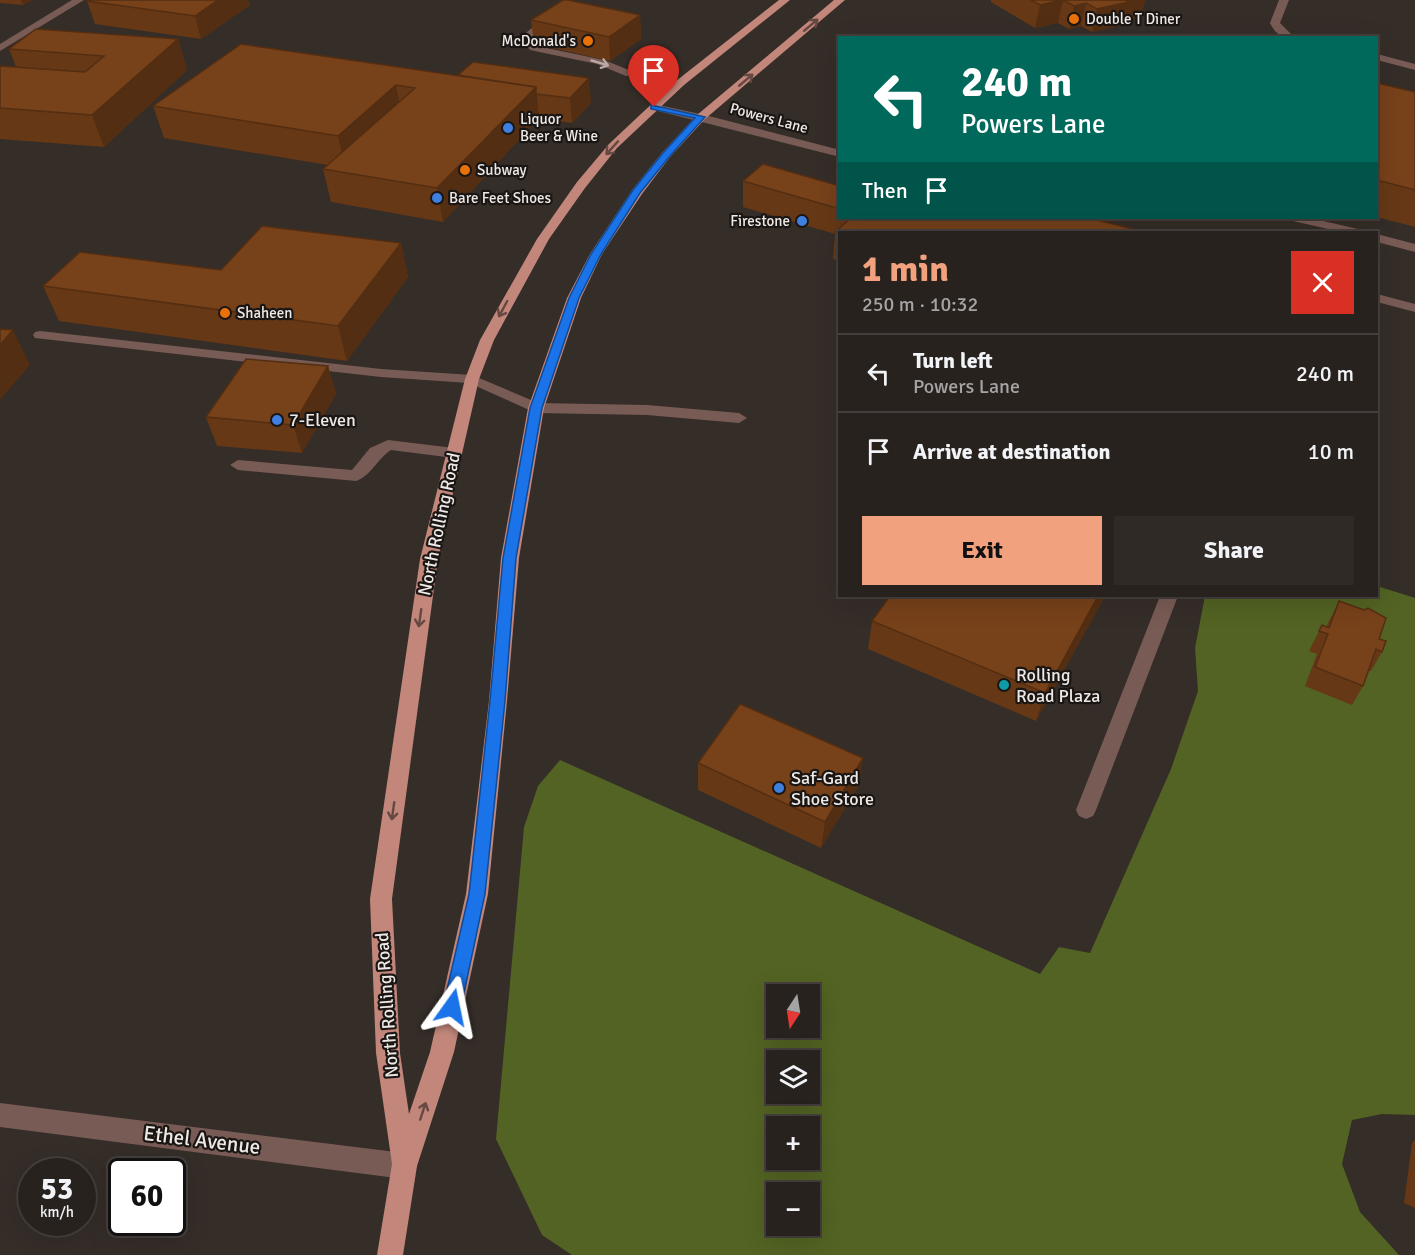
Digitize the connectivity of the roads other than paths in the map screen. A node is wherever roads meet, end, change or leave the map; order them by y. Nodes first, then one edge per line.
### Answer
1 (79, 0) edge
2 (785, 0) edge
3 (840, 0) edge
4 (1284, 0) edge
5 (566, 19) edge
6 (1287, 36) edge
7 (0, 48) edge
8 (1378, 57) edge
9 (1415, 66) edge
10 (630, 74) dead end
11 (654, 107) junction
12 (701, 117) junction
13 (838, 153) edge
14 (1301, 219) edge
15 (1350, 231) edge
16 (1378, 238) edge
17 (1415, 248) edge
18 (1378, 298) edge
19 (1415, 308) edge
20 (40, 335) dead end
21 (472, 379) junction
22 (536, 408) junction
23 (739, 418) dead end
24 (454, 453) junction
25 (238, 465) dead end
26 (1170, 597) edge
27 (1086, 810) dead end
28 (0, 1114) edge
29 (404, 1166) junction
30 (390, 1255) edge

1 - 7 street
2 - 11 main road, North Rolling Road
12 -> 3 main road, North Rolling Road
4 - 6 street
5 -> 10 street
8 - 9 street
11 - 12 street, Powers Lane
11 -> 21 main road, North Rolling Road
12 - 13 street, Powers Lane
12 - 22 main road, North Rolling Road
14 - 15 street
16 - 17 street
18 - 19 street
20 - 21 street
21 - 22 street
21 - 24 main road, North Rolling Road
22 - 23 street
29 -> 22 main road, North Rolling Road
24 - 25 street
24 -> 29 main road, North Rolling Road
26 - 27 street
28 - 29 street, Ethel Avenue
29 - 30 main road, North Rolling Road

